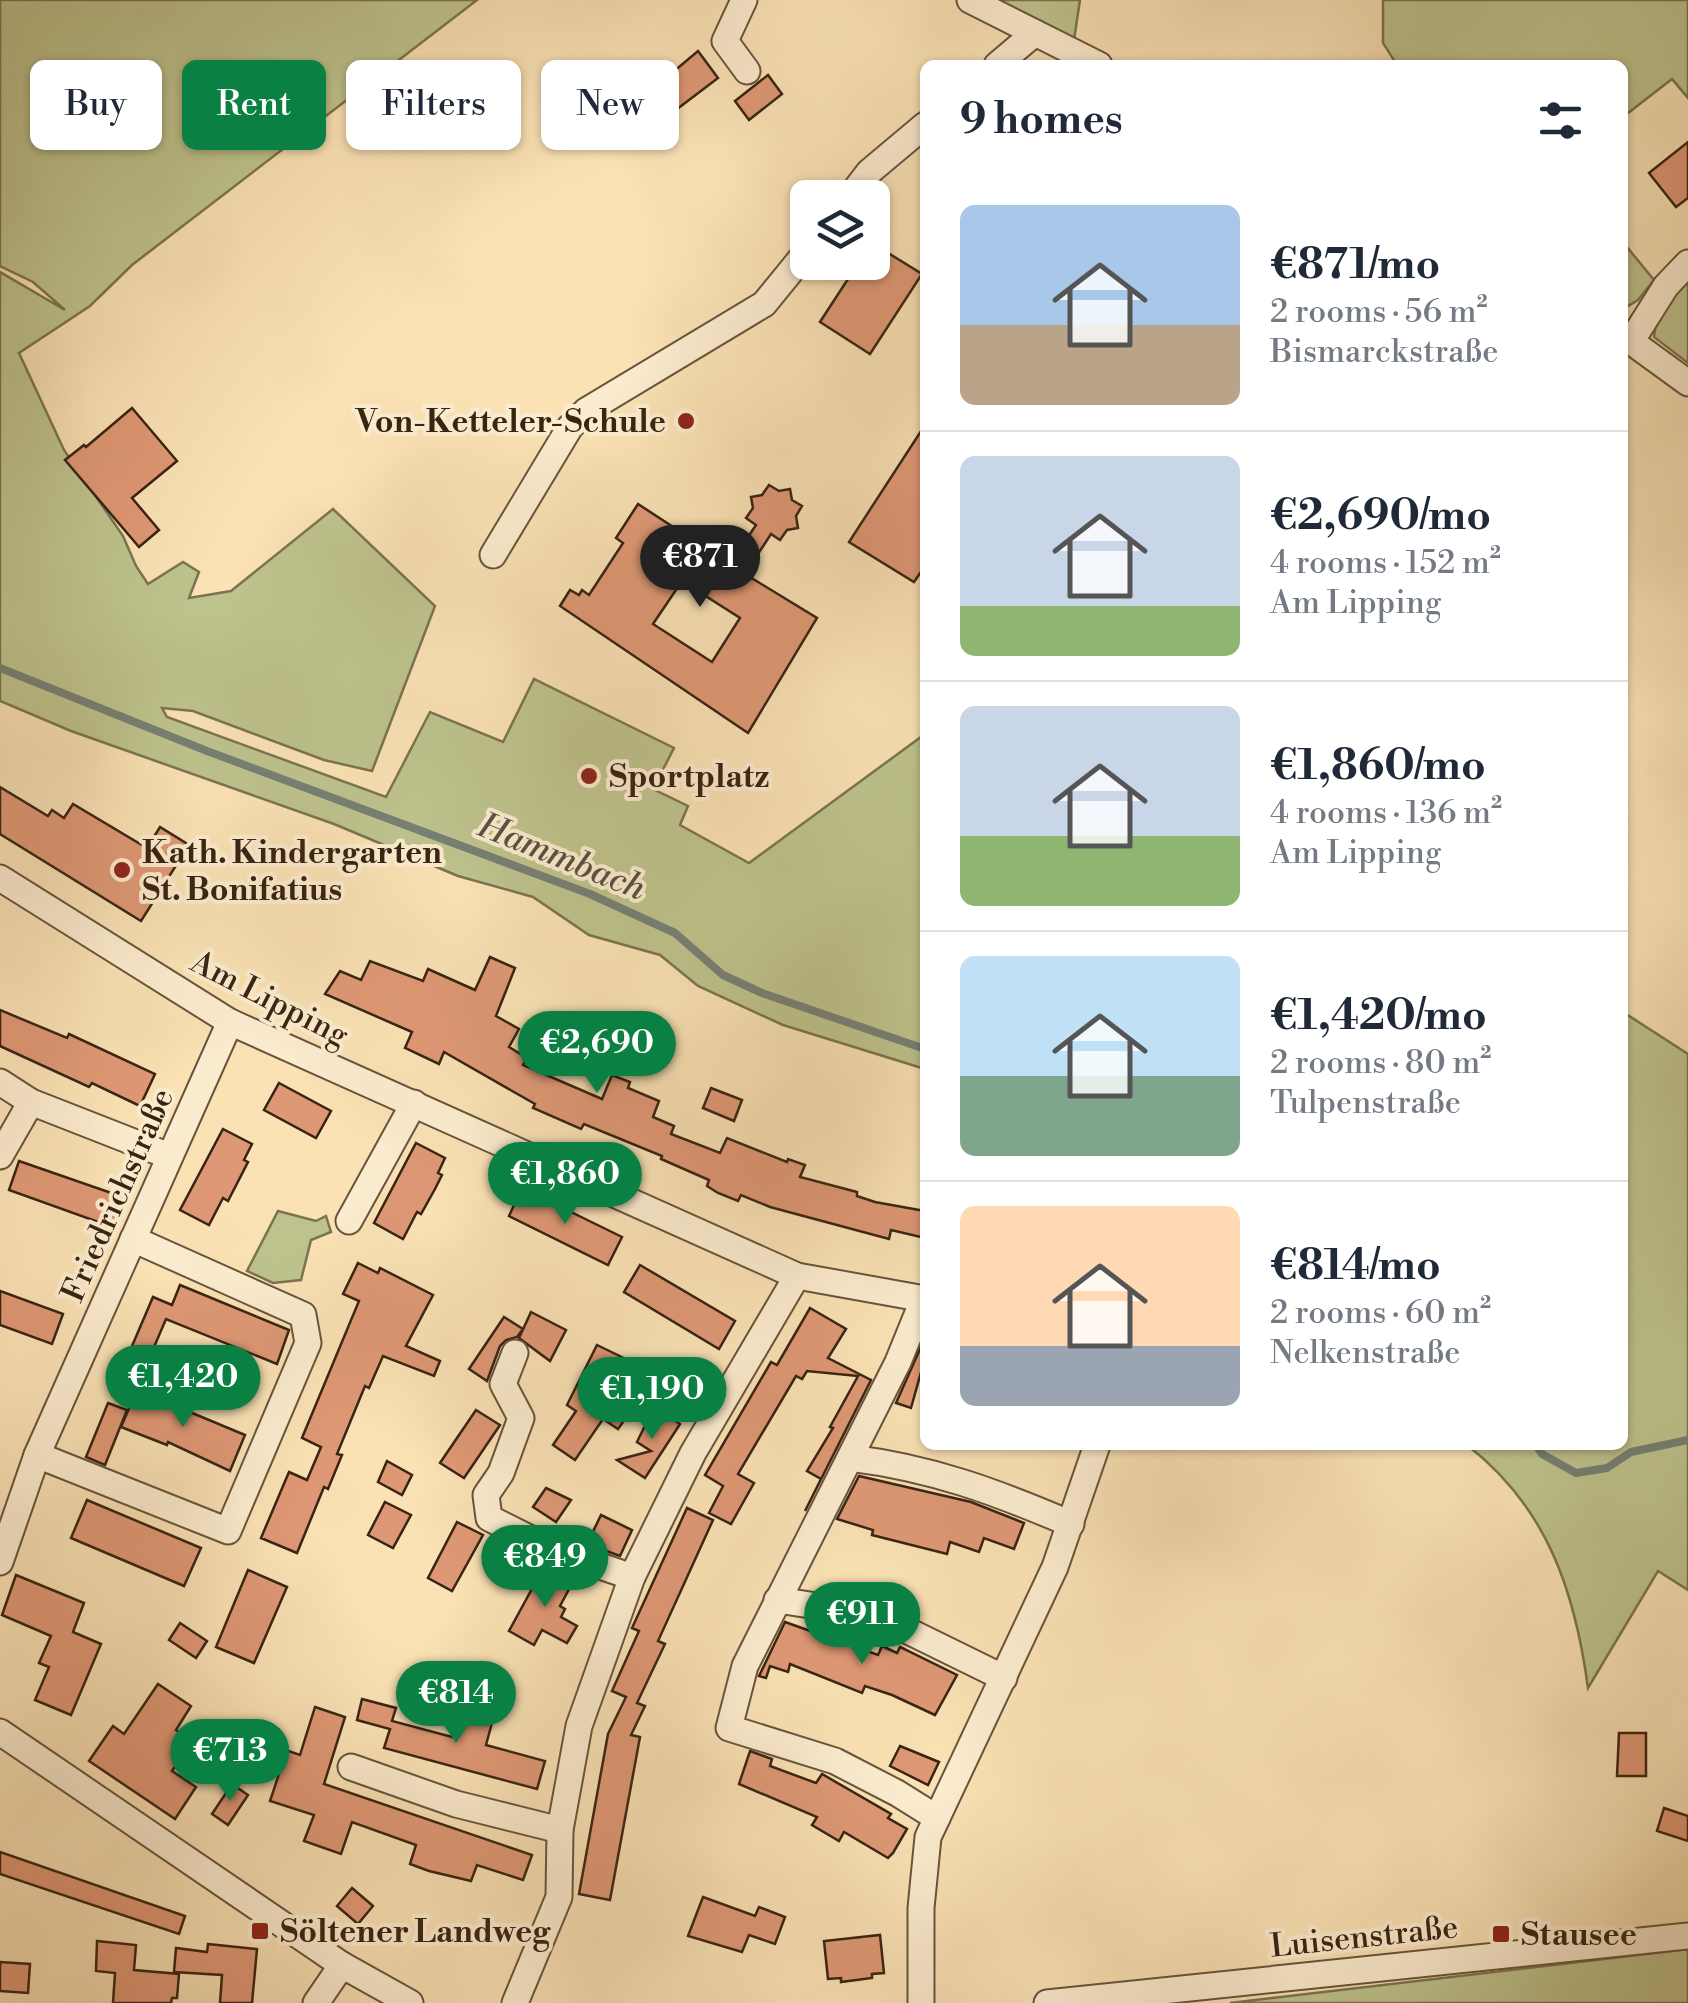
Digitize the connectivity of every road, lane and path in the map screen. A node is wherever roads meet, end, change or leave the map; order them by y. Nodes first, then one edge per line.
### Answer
1 (744, 0) edge
2 (970, 0) edge
3 (1035, 33) junction
4 (1003, 60) edge
5 (1089, 60) edge
6 (748, 71) dead end
7 (920, 129) edge
8 (864, 180) edge
9 (1688, 263) edge
10 (790, 272) edge
11 (1628, 337) edge
12 (1628, 339) edge
13 (1688, 382) edge
14 (493, 555) dead end
15 (0, 878) edge
16 (230, 1022) junction
17 (0, 1082) edge
18 (30, 1102) junction
19 (414, 1103) junction
20 (0, 1156) edge
21 (169, 1156) junction
22 (350, 1221) dead end
23 (133, 1239) junction
24 (797, 1276) junction
25 (920, 1297) edge
26 (920, 1308) edge
27 (515, 1353) dead end
28 (1095, 1450) edge
29 (37, 1455) junction
30 (850, 1458) junction
31 (1071, 1524) junction
32 (0, 1562) edge
33 (632, 1577) junction
34 (777, 1600) junction
35 (1004, 1678) junction
36 (0, 1732) edge
37 (352, 1767) dead end
38 (937, 1818) junction
39 (560, 1830) junction
40 (1688, 1936) edge
41 (342, 1965) junction
42 (316, 2003) edge
43 (410, 2003) edge
44 (514, 2003) edge
45 (921, 2003) edge
46 (1047, 2003) edge

1 - 6 street
2 - 3 street
3 - 4 street
3 - 5 street
7 - 8 street
9 - 11 street
10 - 14 street
12 - 13 street
15 - 16 street, Am Lipping
16 - 19 street, Am Lipping
16 - 21 street, Friedrichstraße
17 - 18 street
18 - 20 street
18 - 21 street
19 - 22 street
19 - 24 street, Am Lipping
21 - 23 street, Friedrichstraße
23 - 29 street, Friedrichstraße
23 - 29 street
24 - 25 street, Am Lipping
24 - 33 street
26 - 30 street
27 - 33 street
28 - 31 street
29 - 32 street, Friedrichstraße
30 - 31 street
30 - 34 street
31 - 35 street
33 - 39 street
34 - 35 street
34 - 38 street
35 - 38 street
36 - 41 street
37 - 39 street
38 - 45 street
39 - 44 street
40 - 46 street, Luisenstraße
41 - 42 street
41 - 43 street

